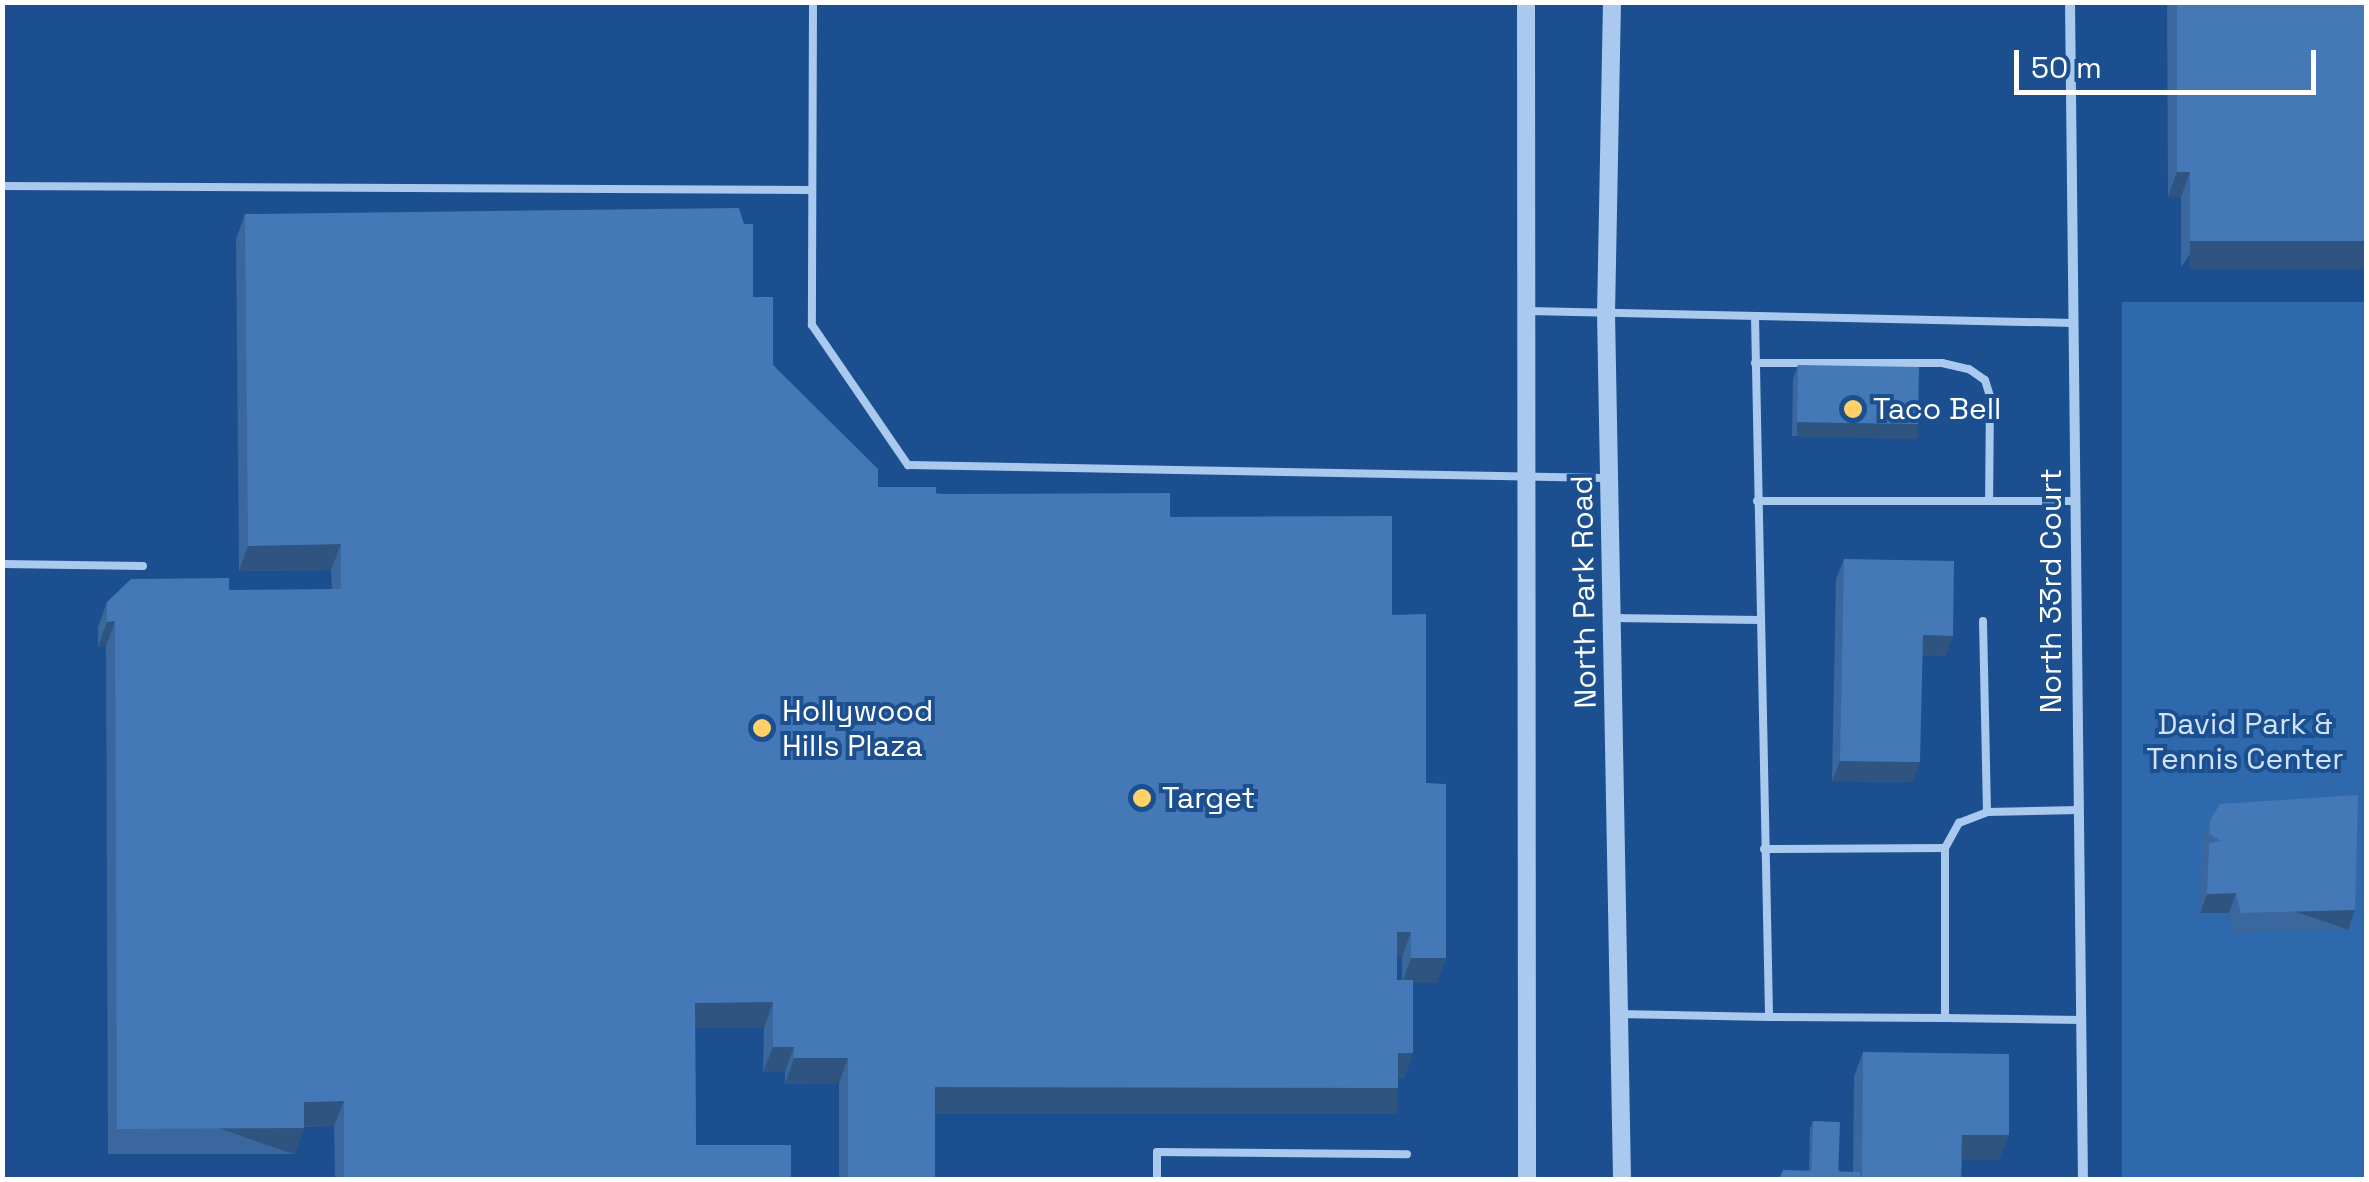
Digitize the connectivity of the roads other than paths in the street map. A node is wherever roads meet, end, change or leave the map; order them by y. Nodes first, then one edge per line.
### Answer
1 (813, 2) edge
2 (1526, 2) edge
3 (1612, 2) edge
4 (2070, 2) edge
5 (2, 186) edge
6 (812, 190) junction
7 (1526, 311) junction
8 (1606, 313) junction
9 (1755, 317) junction
10 (2074, 322) junction
11 (1755, 363) junction
12 (1522, 478) junction
13 (1609, 478) junction
14 (1989, 500) junction
15 (1756, 501) junction
16 (2076, 502) junction
17 (2, 564) edge
18 (143, 566) dead end
19 (1612, 618) junction
20 (1760, 620) junction
21 (1983, 621) dead end
22 (2078, 810) junction
23 (1987, 812) junction
24 (1945, 848) junction
25 (1764, 850) junction
26 (1620, 1014) junction
27 (1769, 1017) junction
28 (1946, 1018) junction
29 (2081, 1020) junction
30 (1407, 1154) dead end
31 (1157, 1180) edge
32 (1527, 1180) edge
33 (1622, 1180) edge
34 (2083, 1180) edge

1 - 6 lane
2 - 7 street, North Park Road
3 - 8 street, North Park Road
4 - 10 street, North 33rd Court
5 - 6 lane
6 - 12 lane
7 - 8 lane
7 - 12 street, North Park Road
8 - 9 lane
8 - 13 street, North Park Road
9 - 10 lane
9 - 11 lane
10 - 16 street, North 33rd Court
11 - 14 lane
11 - 15 lane
12 - 13 lane
12 - 32 street, North Park Road
13 - 19 street, North Park Road
14 - 15 lane
14 - 16 lane
15 - 20 lane
16 - 22 street, North 33rd Court
17 - 18 lane
19 - 20 lane
19 - 26 street, North Park Road
20 - 25 lane
21 - 23 lane
22 - 23 lane
22 - 29 street, North 33rd Court
23 - 24 lane
24 - 25 lane
24 - 28 lane
25 - 27 lane
26 - 27 lane
26 - 33 street, North Park Road
27 - 28 lane
28 - 29 lane
29 - 34 street, North 33rd Court
30 - 31 lane

